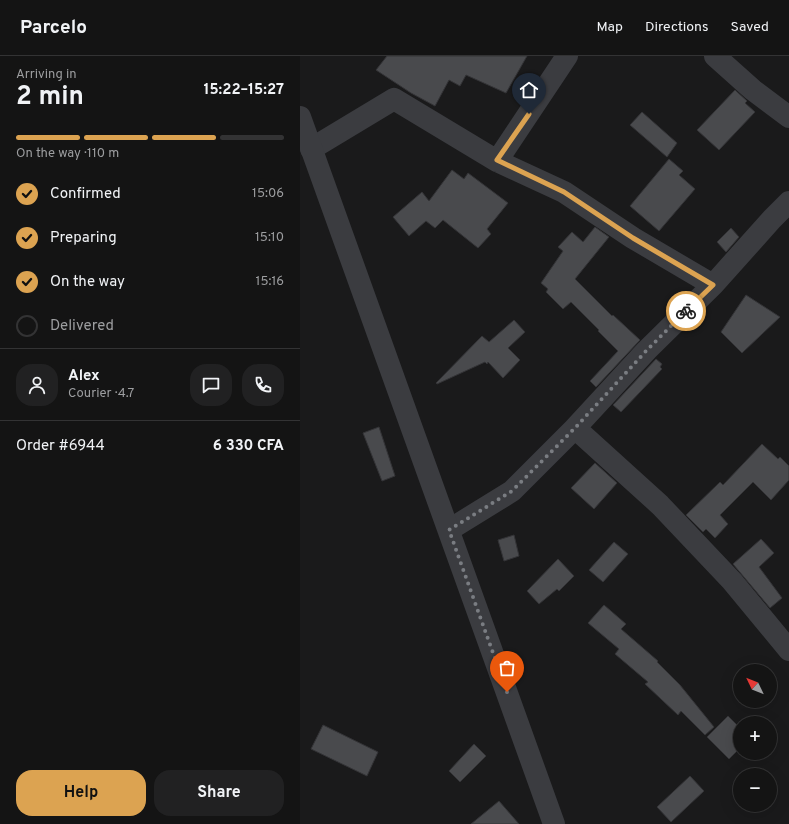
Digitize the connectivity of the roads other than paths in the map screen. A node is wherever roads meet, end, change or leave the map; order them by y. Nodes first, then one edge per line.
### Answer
1 (567, 56) edge
2 (715, 56) edge
3 (300, 117) edge
4 (789, 117) edge
5 (311, 149) junction
6 (497, 160) junction
7 (789, 202) edge
8 (713, 285) junction
9 (575, 428) junction
10 (449, 530) junction
11 (789, 650) edge
12 (554, 824) edge

1 - 6 street
2 - 4 street
3 - 5 street
5 - 6 street
5 - 10 street
6 - 8 street
7 - 8 street
8 - 9 street
9 - 10 street
9 - 11 street
10 - 12 street

